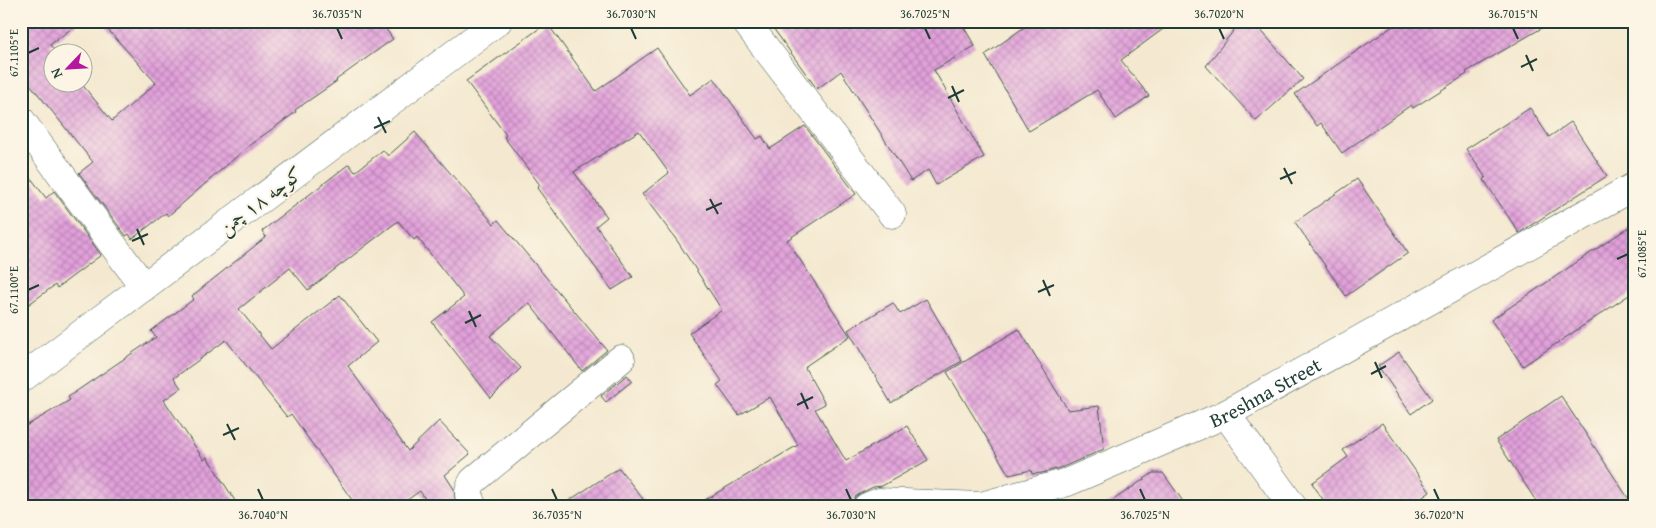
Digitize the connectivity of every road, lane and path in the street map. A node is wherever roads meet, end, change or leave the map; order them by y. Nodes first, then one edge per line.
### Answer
1 (498, 21) edge
2 (745, 21) edge
3 (21, 120) edge
4 (1635, 186) edge
5 (892, 214) dead end
6 (144, 287) junction
7 (621, 359) dead end
8 (21, 379) edge
9 (1226, 414) junction
10 (473, 507) edge
11 (867, 507) edge
12 (1293, 507) edge

1 - 6 street, كوچه ١٨ چمن
2 - 5 street
3 - 6 street
4 - 9 street, Breshna Street
6 - 8 street, كوچه ١٨ چمن
7 - 10 street
9 - 11 street, Breshna Street
9 - 12 street

